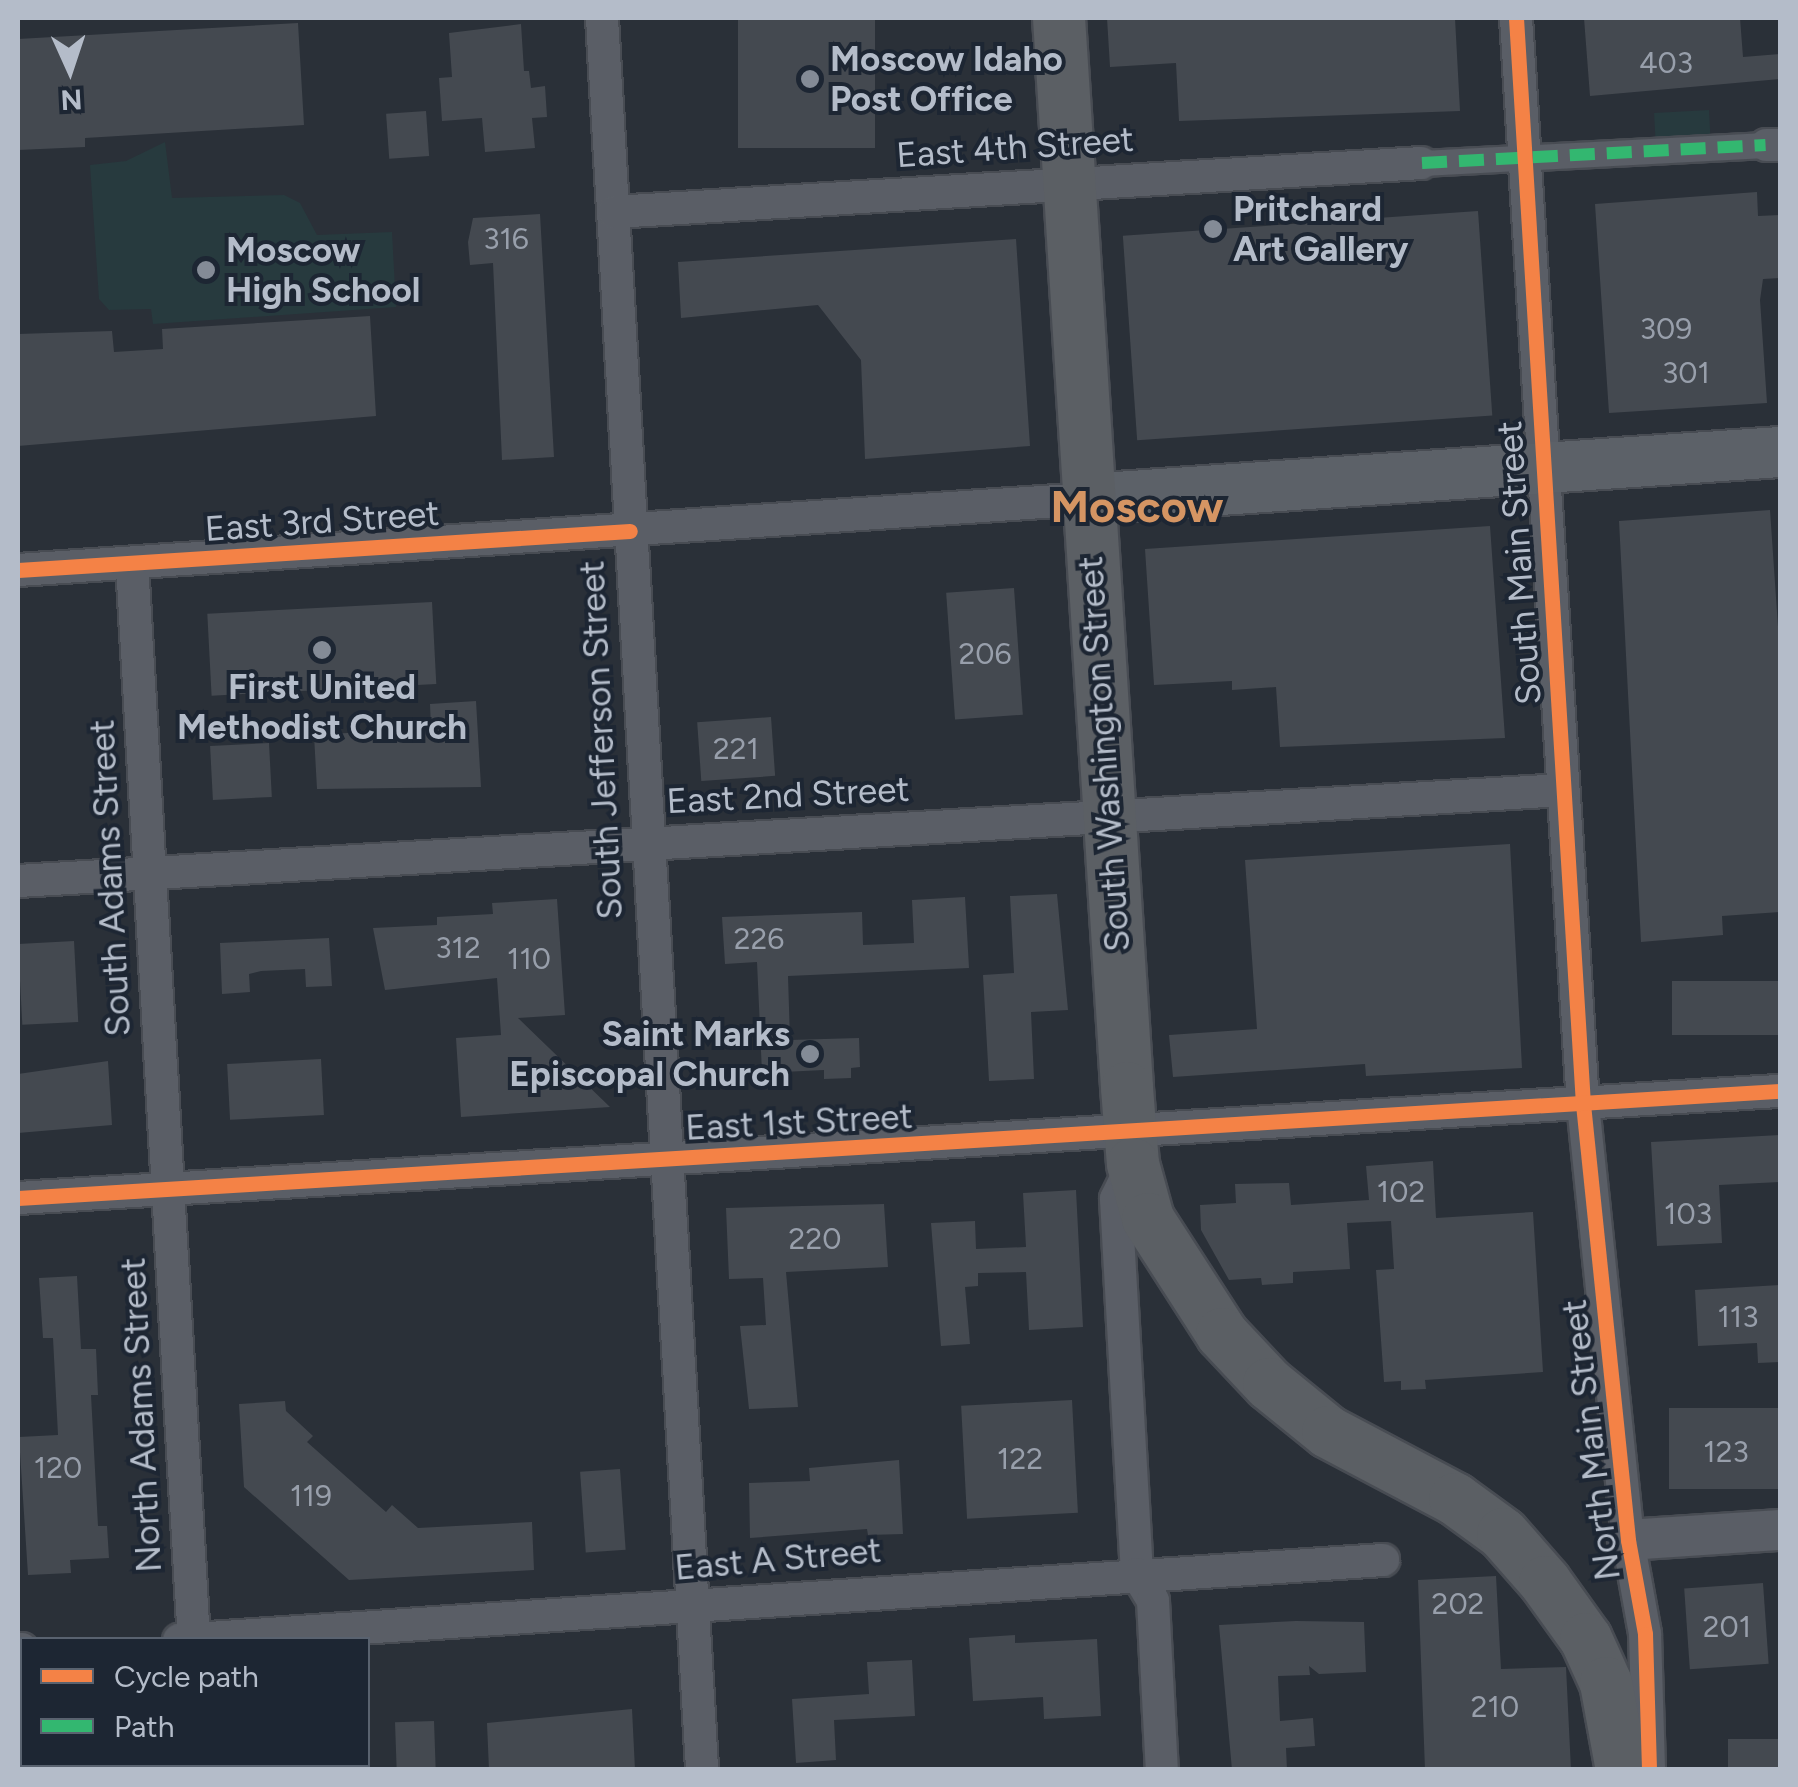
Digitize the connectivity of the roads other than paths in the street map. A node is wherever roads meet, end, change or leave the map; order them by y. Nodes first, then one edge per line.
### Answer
1 (602, 18) edge
2 (1060, 18) edge
3 (1516, 18) edge
4 (1773, 145) edge
5 (1525, 160) junction
6 (1422, 164) joint
7 (1070, 182) junction
8 (614, 212) junction
9 (1780, 452) edge
10 (1542, 467) junction
11 (1087, 499) junction
12 (630, 531) junction
13 (132, 564) junction
14 (18, 570) edge
15 (1563, 790) junction
16 (1107, 817) junction
17 (646, 843) junction
18 (148, 873) junction
19 (18, 881) edge
20 (1780, 1092) edge
21 (1584, 1104) junction
22 (1131, 1147) junction
23 (665, 1160) junction
24 (171, 1187) junction
25 (18, 1198) edge
26 (1780, 1530) edge
27 (1503, 1534) joint
28 (1628, 1540) junction
29 (1384, 1560) dead end
30 (1137, 1574) junction
31 (692, 1606) junction
32 (194, 1637) edge
33 (224, 1637) edge
34 (702, 1770) edge
35 (1162, 1770) edge
36 (1622, 1770) edge
37 (1649, 1770) edge

1 - 8 street, South Jefferson Street
2 - 7 highway, South Washington Street
3 - 5 street, South Main Street
4 - 5 street
5 - 6 street
5 - 10 street, South Main Street
6 - 7 street, East 4th Street
7 - 8 street, East 4th Street
7 - 11 highway, South Washington Street
8 - 12 street, South Jefferson Street
9 - 10 main road, East 3rd Street
10 - 11 main road, East 3rd Street
10 - 15 street, South Main Street
11 - 12 street, East 3rd Street
11 - 16 highway, South Washington Street
12 - 13 street, East 3rd Street
12 - 17 street, South Jefferson Street
13 - 14 street, East 3rd Street
13 - 18 street, South Adams Street
15 - 16 street, East 2nd Street
15 - 21 street, South Main Street
16 - 17 street, East 2nd Street
16 - 22 highway, South Washington Street
17 - 18 street, East 2nd Street
17 - 23 street, South Jefferson Street
18 - 19 street, East 2nd Street
18 - 24 street, South Adams Street
20 - 21 street, East 1st Street
21 - 22 street, East 1st Street
21 - 28 street, North Main Street
22 - 23 street, East 1st Street
22 - 27 highway, South Washington Street
22 - 30 street
23 - 24 street, East 1st Street
23 - 31 street, South Jefferson Street
24 - 25 street, East 1st Street
24 - 32 street, North Adams Street
26 - 28 street
27 - 36 highway, North Main Street
28 - 37 street, North Main Street
29 - 30 street, East A Street
30 - 31 street, East A Street
30 - 35 street
31 - 33 street, East A Street
31 - 34 street, South Jefferson Street

